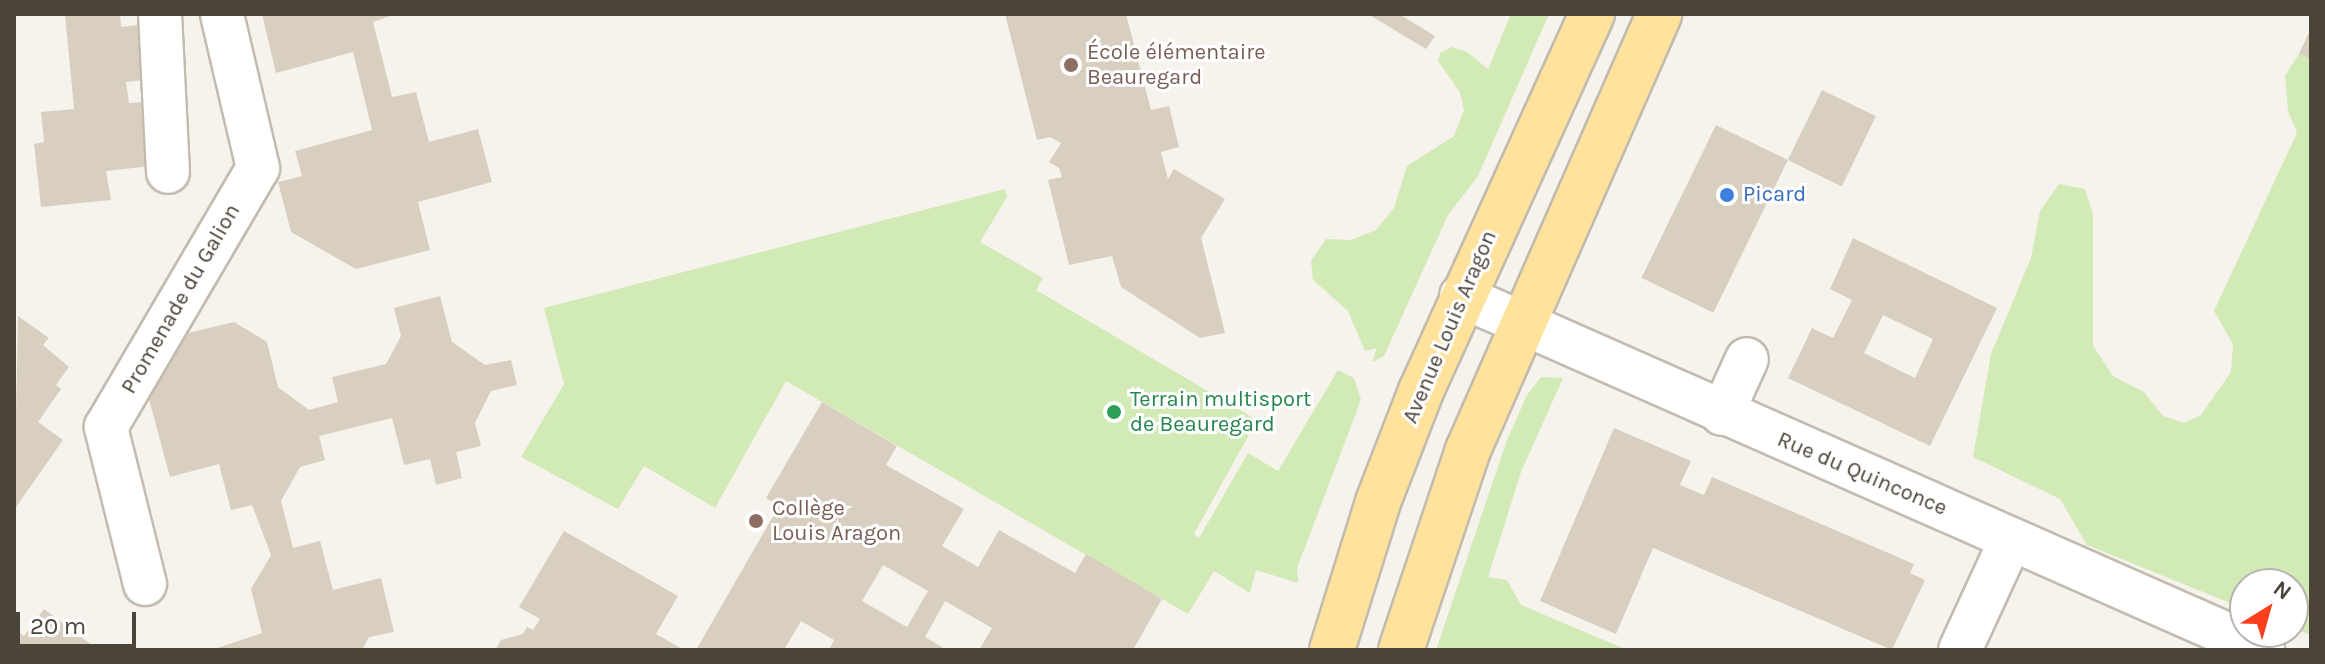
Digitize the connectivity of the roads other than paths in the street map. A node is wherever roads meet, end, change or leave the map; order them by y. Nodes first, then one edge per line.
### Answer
1 (160, 14) edge
2 (222, 14) edge
3 (1592, 14) edge
4 (1659, 14) edge
5 (168, 172) dead end
6 (1461, 296) junction
7 (1521, 324) junction
8 (1747, 359) dead end
9 (1722, 414) junction
10 (2011, 539) junction
11 (145, 584) dead end
12 (1332, 650) edge
13 (1401, 650) edge
14 (1960, 650) edge
15 (2263, 650) edge

1 - 5 street
2 - 11 street, Promenade du Galion
3 - 6 main road, Avenue Louis Aragon
4 - 7 main road
6 - 7 street, Rue du Quinconce
6 - 12 main road, Avenue Louis Aragon
7 - 9 street, Rue du Quinconce
7 - 13 main road
8 - 9 street
9 - 10 street, Rue du Quinconce
10 - 14 street
10 - 15 street, Rue du Quinconce

